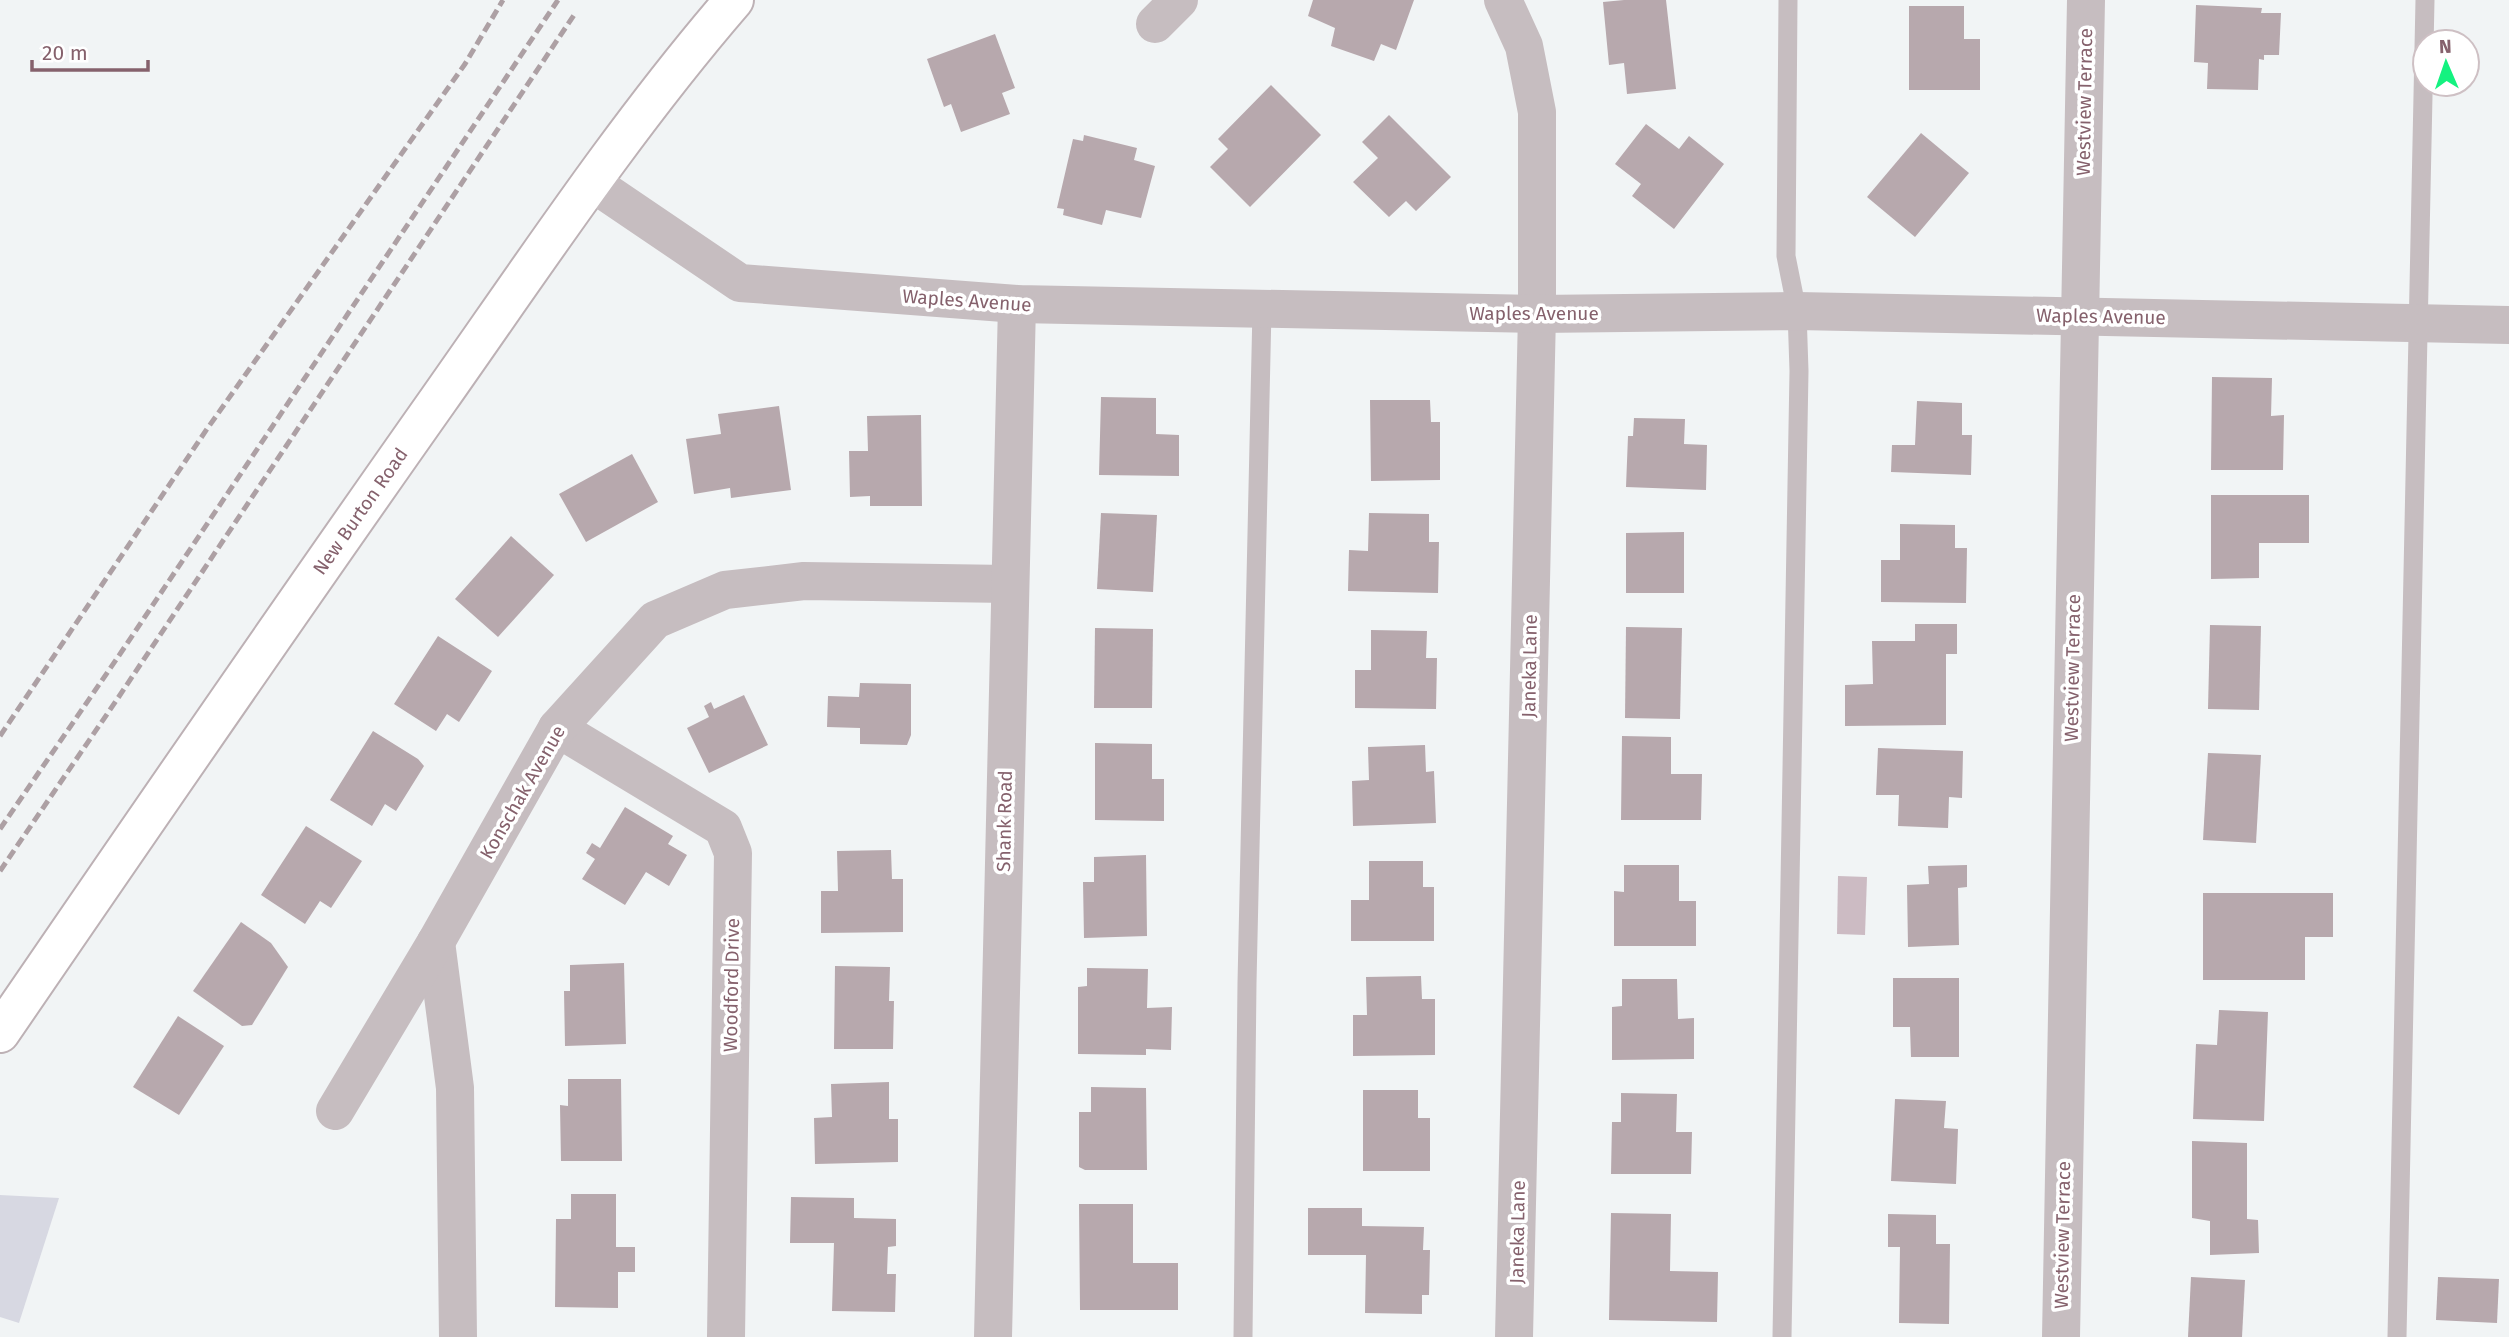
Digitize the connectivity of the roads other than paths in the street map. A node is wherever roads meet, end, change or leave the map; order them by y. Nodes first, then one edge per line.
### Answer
1 (734, 0) edge
2 (1503, 0) edge
3 (1788, 0) edge
4 (2086, 0) edge
5 (2425, 0) edge
6 (591, 182) junction
7 (1017, 304) junction
8 (1262, 309) junction
9 (1797, 311) junction
10 (1537, 314) junction
11 (2079, 316) junction
12 (2418, 323) junction
13 (2509, 325) edge
14 (1009, 584) junction
15 (556, 729) junction
16 (436, 942) junction
17 (0, 1033) edge
18 (335, 1111) dead end
19 (458, 1337) edge
20 (726, 1337) edge
21 (993, 1337) edge
22 (1243, 1337) edge
23 (1514, 1337) edge
24 (1782, 1337) edge
25 (2061, 1337) edge
26 (2397, 1337) edge

1 - 6 street, New Burton Road
2 - 10 street, Janeka Lane
3 - 9 lane
4 - 11 street, Westview Terrace
5 - 12 lane
6 - 7 street, Waples Avenue
6 - 17 street, New Burton Road
7 - 8 street, Waples Avenue
7 - 14 street, Shank Road
8 - 10 street, Waples Avenue
8 - 22 lane
9 - 10 street, Waples Avenue
9 - 11 street, Waples Avenue
9 - 24 lane
10 - 23 street, Janeka Lane
11 - 12 street, Waples Avenue
11 - 25 street, Westview Terrace
12 - 13 street, Waples Avenue
12 - 26 lane
14 - 15 street, Konschak Avenue
14 - 21 street, Shank Road
15 - 16 street, Konschak Avenue
15 - 20 street, Woodford Drive
16 - 18 street, Konschak Avenue
16 - 19 street

